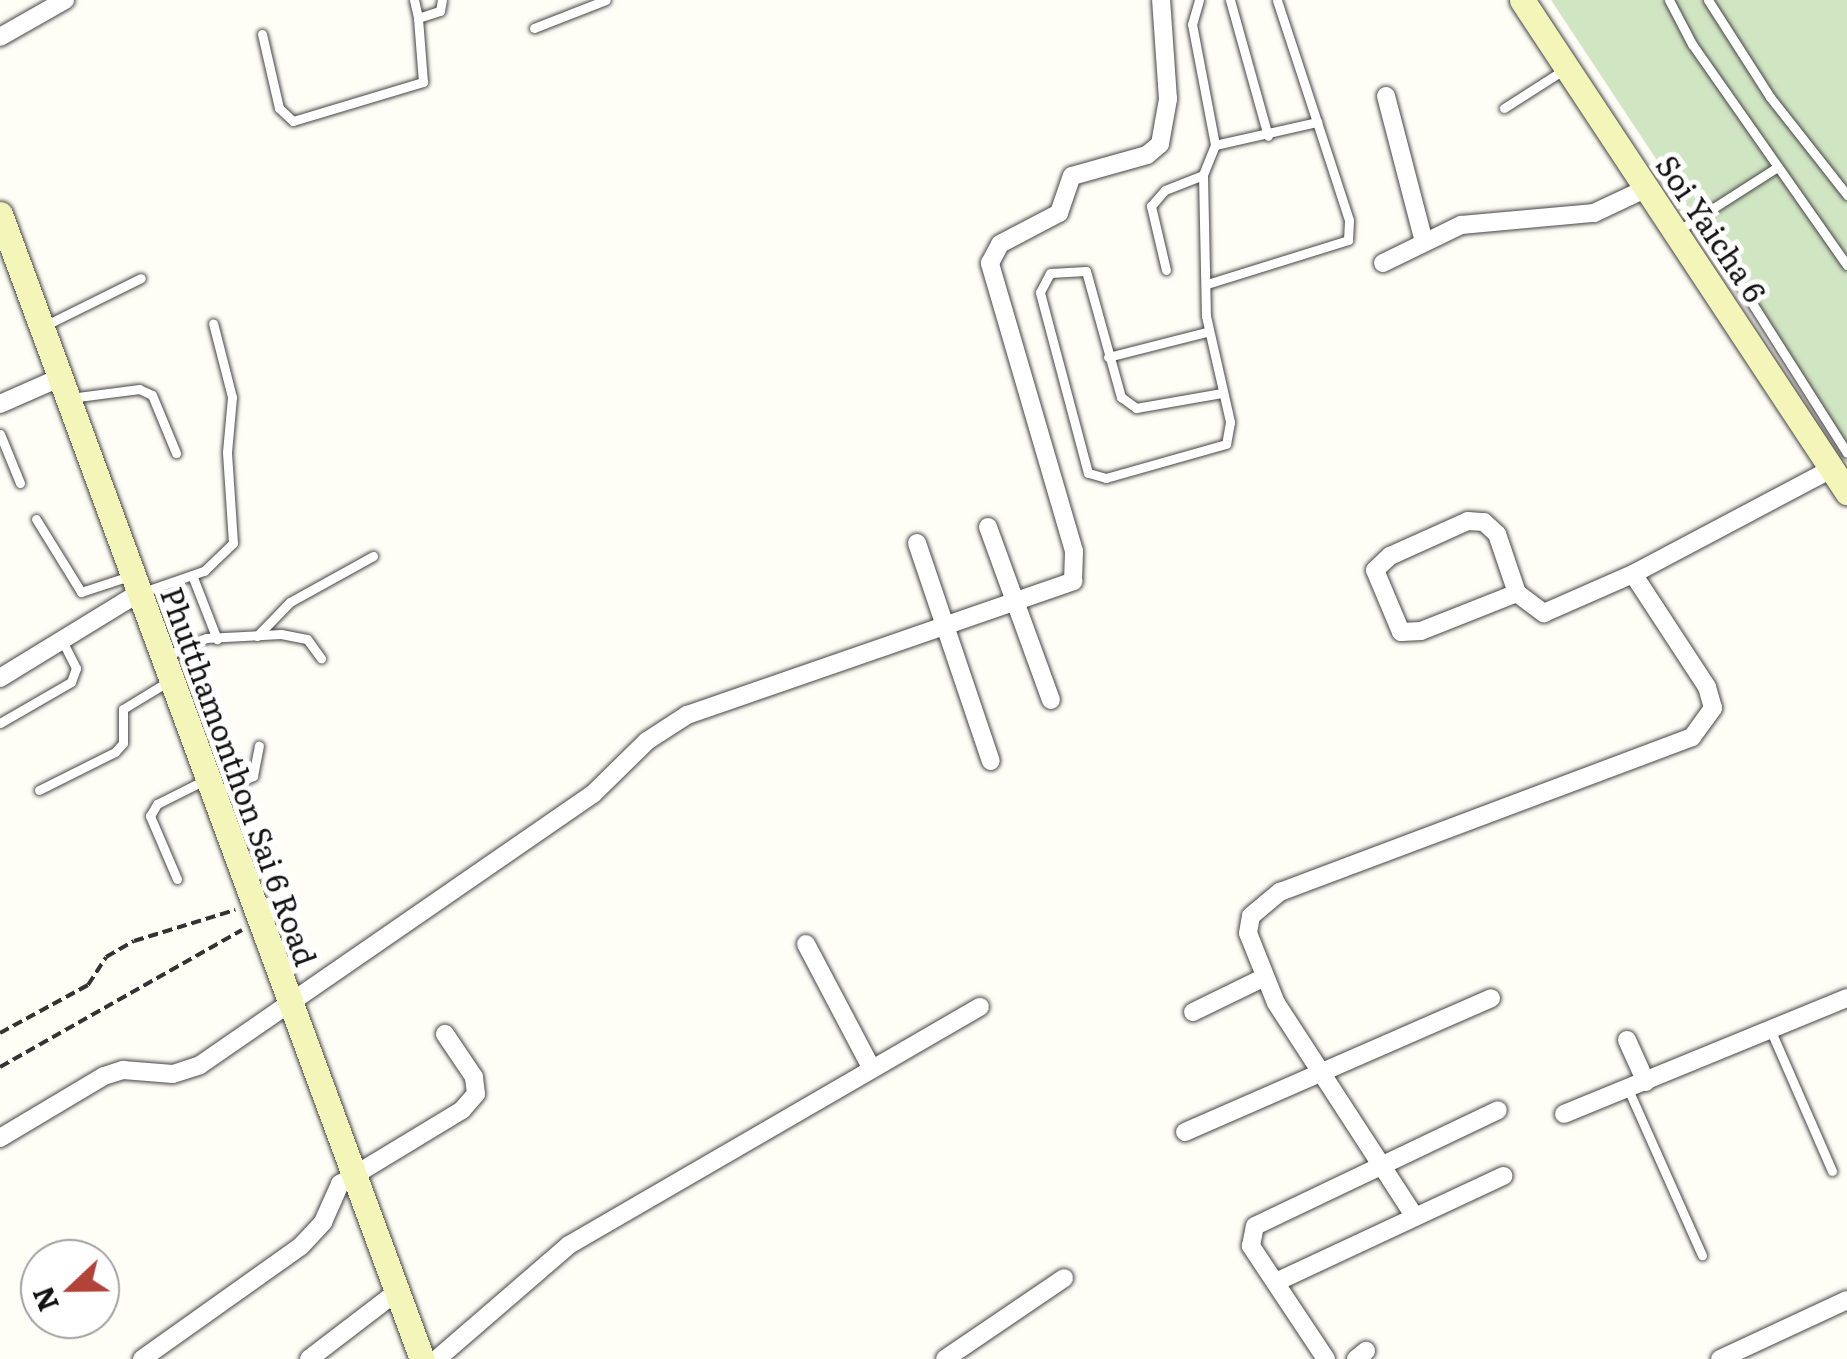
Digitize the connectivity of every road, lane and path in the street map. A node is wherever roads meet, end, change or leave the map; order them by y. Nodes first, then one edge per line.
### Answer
1 (66, 0) edge
2 (414, 0) edge
3 (442, 0) edge
4 (606, 0) edge
5 (1161, 0) edge
6 (1199, 0) edge
7 (1230, 0) edge
8 (1277, 0) edge
9 (1522, 0) edge
10 (1669, 0) edge
11 (1708, 0) edge
12 (418, 18) junction
13 (534, 28) dead end
14 (262, 34) dead end
15 (0, 37) edge
16 (1567, 68) junction
17 (1386, 96) dead end
18 (1504, 108) dead end
19 (1317, 122) junction
20 (1268, 136) junction
21 (1214, 146) junction
22 (1776, 168) junction
23 (1203, 175) junction
24 (1647, 188) junction
25 (1847, 195) edge
26 (2, 223) edge
27 (1687, 225) junction
28 (1424, 242) junction
29 (1383, 263) dead end
30 (1847, 266) edge
31 (1166, 270) dead end
32 (140, 278) dead end
33 (1206, 284) junction
34 (213, 323) dead end
35 (42, 327) junction
36 (1207, 332) junction
37 (1108, 356) junction
38 (63, 388) junction
39 (1222, 392) junction
40 (0, 404) edge
41 (0, 434) edge
42 (176, 453) dead end
43 (1839, 461) edge
44 (20, 483) dead end
45 (1847, 492) edge
46 (36, 518) dead end
47 (988, 527) dead end
48 (918, 542) dead end
49 (373, 556) dead end
50 (1634, 574) junction
51 (192, 575) junction
52 (134, 584) junction
53 (1517, 593) junction
54 (1016, 601) junction
55 (945, 625) junction
56 (257, 636) junction
57 (61, 638) junction
58 (217, 639) junction
59 (321, 658) dead end
60 (165, 670) junction
61 (0, 678) edge
62 (1051, 700) dead end
63 (0, 723) edge
64 (259, 746) dead end
65 (991, 761) dead end
66 (209, 787) junction
67 (39, 790) dead end
68 (177, 879) dead end
69 (256, 912) junction
70 (806, 944) dead end
71 (1263, 978) junction
72 (1490, 998) dead end
73 (1847, 998) edge
74 (289, 1000) junction
75 (980, 1008) dead end
76 (1193, 1012) dead end
77 (1770, 1029) junction
78 (0, 1033) edge
79 (446, 1034) dead end
80 (1627, 1040) dead end
81 (0, 1067) edge
82 (872, 1069) junction
83 (1317, 1069) junction
84 (1646, 1082) junction
85 (1628, 1089) junction
86 (1498, 1110) dead end
87 (1564, 1114) dead end
88 (1184, 1132) dead end
89 (0, 1138) edge
90 (1385, 1163) junction
91 (1832, 1172) dead end
92 (355, 1176) junction
93 (1503, 1176) dead end
94 (1415, 1217) junction
95 (1702, 1254) dead end
96 (1064, 1278) dead end
97 (1276, 1282) junction
98 (398, 1291) junction
99 (1847, 1300) edge
100 (142, 1359) edge
101 (309, 1359) edge
102 (422, 1359) edge
103 (437, 1359) edge
104 (945, 1359) edge
105 (1326, 1359) edge
106 (1720, 1359) edge

1 - 15 street
2 - 12 lane
3 - 12 lane
4 - 13 lane
5 - 54 street
6 - 21 lane
7 - 20 lane
8 - 19 lane
9 - 16 main road, Soi Yaicha 6
10 - 22 lane
11 - 25 lane
12 - 14 lane
16 - 18 lane
16 - 24 main road, Soi Yaicha 6
17 - 28 street
19 - 20 lane
19 - 33 lane
20 - 21 lane
21 - 23 lane
22 - 27 lane
22 - 30 lane
23 - 31 lane
23 - 33 lane
24 - 27 main road, Soi Yaicha 6
24 - 28 street
26 - 35 main road, Phutthamonthon Sai 6 Road
27 - 43 main road, Soi Yaicha 6
28 - 29 street
32 - 35 lane
33 - 36 lane
34 - 51 lane
35 - 38 main road, Phutthamonthon Sai 6 Road
36 - 37 lane
36 - 39 lane
37 - 39 lane
37 - 39 lane
38 - 40 street
38 - 42 lane
38 - 52 main road, Phutthamonthon Sai 6 Road
41 - 44 lane
43 - 45 main road, Soi Yaicha 6
43 - 50 street
46 - 52 lane
47 - 54 street
48 - 55 street
49 - 56 lane
50 - 53 street
50 - 71 street
51 - 52 lane
51 - 58 lane
52 - 57 street
52 - 60 main road, Phutthamonthon Sai 6 Road
53 - 53 street
54 - 55 street
54 - 62 street
55 - 65 street
55 - 74 street
56 - 58 lane
56 - 59 lane
57 - 61 street
57 - 63 lane
58 - 60 lane
60 - 66 main road, Phutthamonthon Sai 6 Road
60 - 67 lane
64 - 66 lane
66 - 68 lane
66 - 69 main road, Phutthamonthon Sai 6 Road
69 - 74 main road, Phutthamonthon Sai 6 Road
69 - 78 path
69 - 81 path
70 - 82 street
71 - 76 street
71 - 83 street
72 - 83 street
73 - 77 street
74 - 89 street
74 - 92 main road, Phutthamonthon Sai 6 Road
75 - 82 street
77 - 84 street
77 - 91 lane
79 - 92 street
80 - 84 street
82 - 103 street
83 - 88 street
83 - 90 street
84 - 85 street
85 - 87 street
85 - 95 lane
86 - 90 street
90 - 94 street
90 - 97 street
92 - 98 main road, Phutthamonthon Sai 6 Road
92 - 100 street
93 - 94 street
94 - 97 street
96 - 104 street
97 - 105 street
98 - 101 street
98 - 102 main road, Phutthamonthon Sai 6 Road
99 - 106 street

